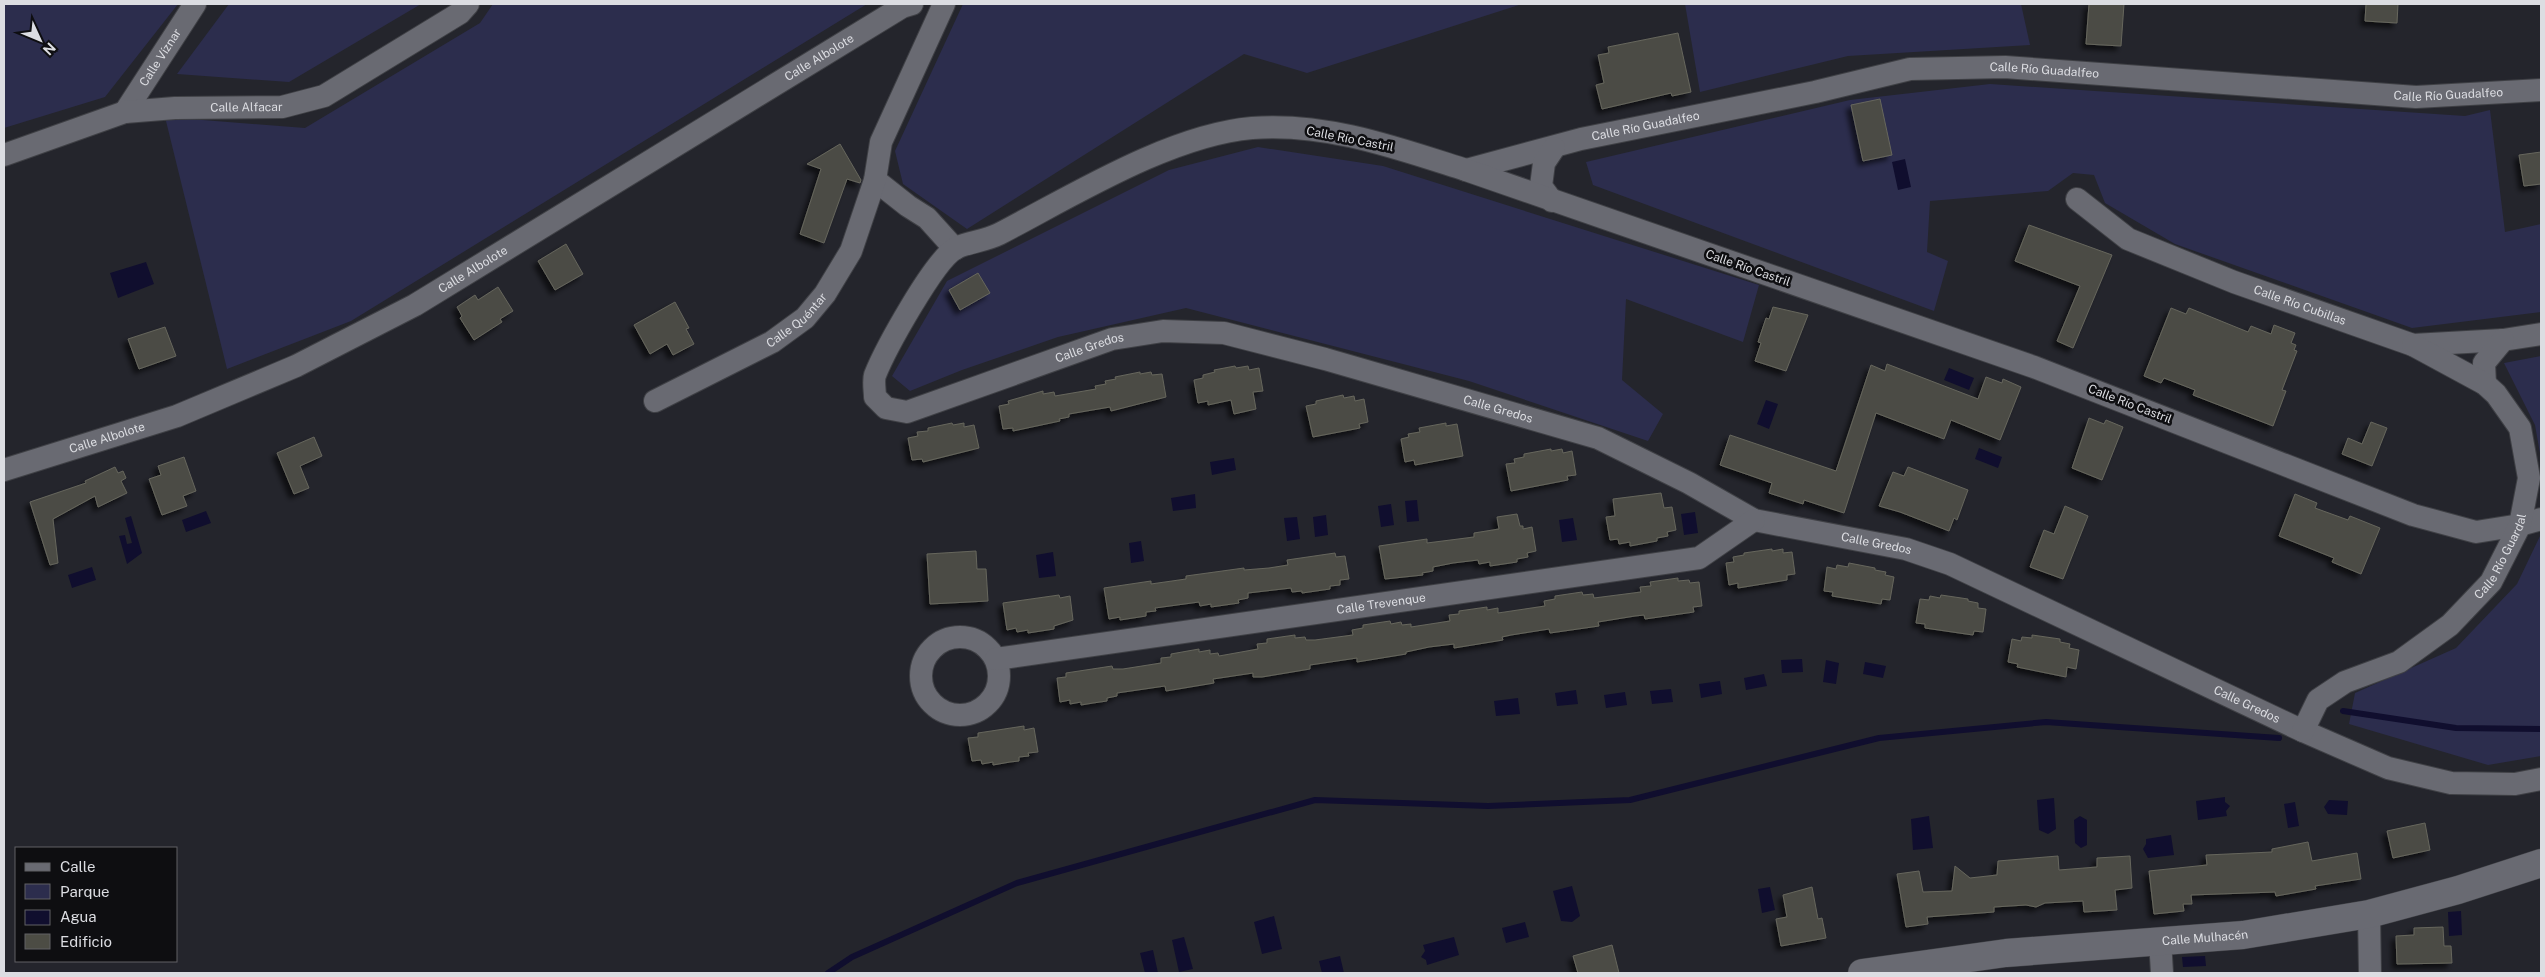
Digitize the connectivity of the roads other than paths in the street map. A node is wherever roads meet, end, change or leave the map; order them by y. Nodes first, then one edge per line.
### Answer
1 (195, 4) edge
2 (468, 4) edge
3 (912, 4) edge
4 (944, 4) edge
5 (2541, 90) edge
6 (125, 112) junction
7 (1554, 148) junction
8 (4, 155) edge
9 (1466, 170) junction
10 (875, 180) junction
11 (2077, 199) dead end
12 (1552, 201) junction
13 (955, 249) junction
14 (2541, 334) edge
15 (2503, 340) junction
16 (2413, 345) junction
17 (2485, 384) junction
18 (655, 401) dead end
19 (4, 470) edge
20 (1754, 520) junction
21 (2531, 522) edge
22 (996, 659) dead end
23 (2303, 731) junction
24 (2541, 779) edge
25 (2541, 863) edge
26 (2369, 914) junction
27 (2160, 940) junction
28 (1862, 973) edge
29 (2162, 973) edge
30 (2370, 973) edge

1 - 6 street, Calle Víznar
2 - 6 street, Calle Alfacar
3 - 19 street, Calle Albolote
4 - 10 street
5 - 7 street, Calle Río Guadalfeo
6 - 8 street, Calle Alfacar
7 - 9 street, Calle Río Guadalfeo
7 - 12 street
9 - 12 street, Calle Río Castril
9 - 13 street, Calle Río Castril
10 - 13 street
10 - 18 street, Calle Quéntar
11 - 16 street, Calle Río Cubillas
12 - 21 street, Calle Río Castril
13 - 20 street, Calle Gredos
14 - 15 street, Calle Río Cubillas
15 - 16 street, Calle Río Cubillas
15 - 17 street
16 - 17 street, Calle Río Guardal
17 - 21 street, Calle Río Guardal
20 - 22 street, Calle Trevenque
20 - 23 street, Calle Gredos
21 - 23 street, Calle Río Guardal
23 - 24 street, Calle Gredos
25 - 26 street, Calle Mulhacén
26 - 27 street, Calle Mulhacén
26 - 30 street
27 - 28 street, Calle Mulhacén
27 - 29 street

